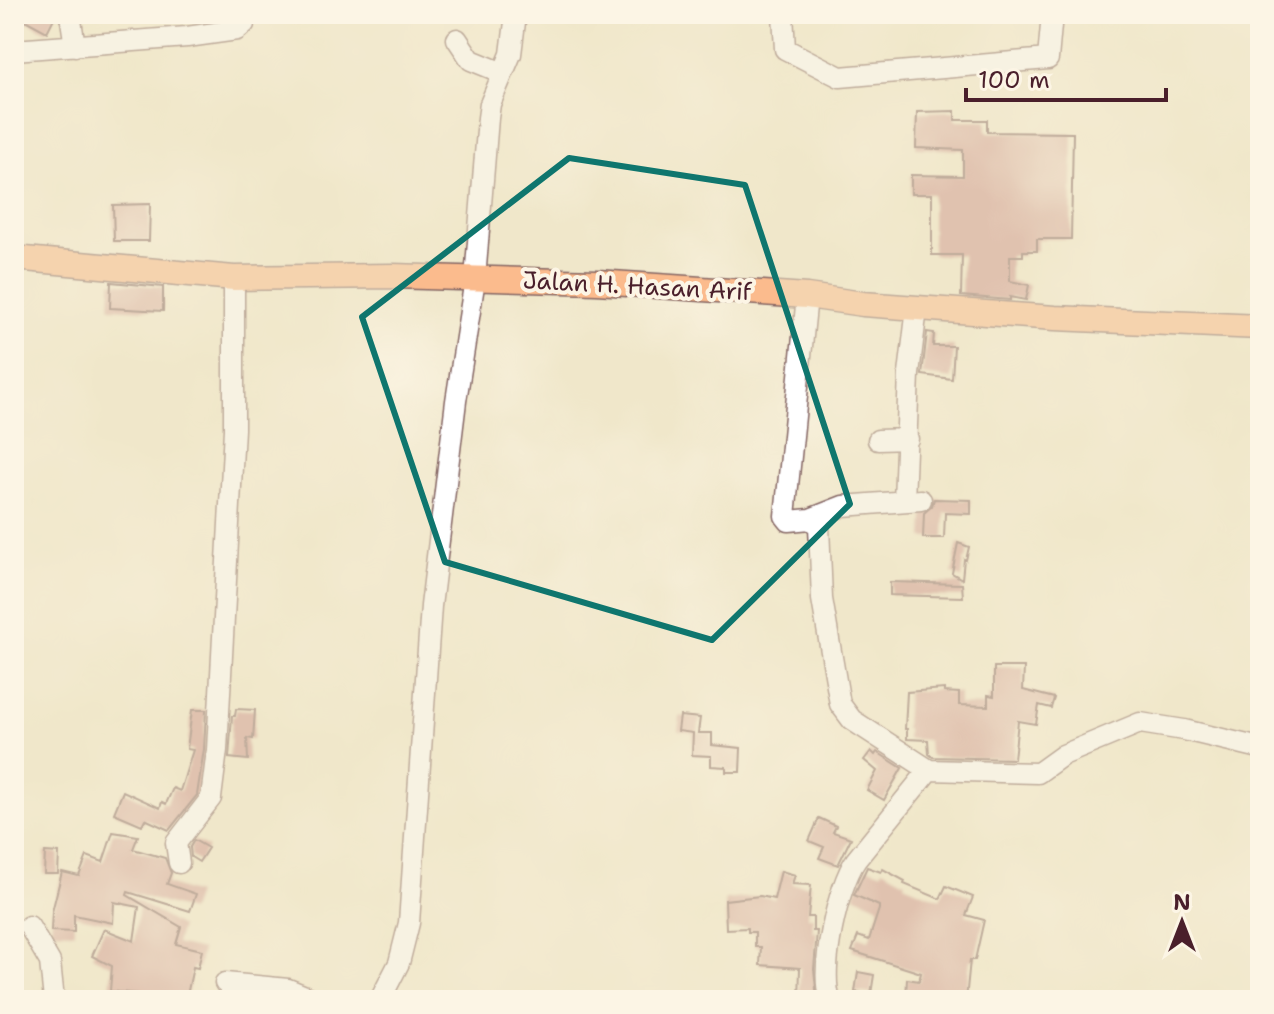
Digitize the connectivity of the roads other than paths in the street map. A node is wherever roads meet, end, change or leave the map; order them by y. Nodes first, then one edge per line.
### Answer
1 (70, 14) edge
2 (243, 14) edge
3 (516, 14) edge
4 (783, 14) edge
5 (1052, 14) edge
6 (457, 39) dead end
7 (75, 46) junction
8 (14, 50) edge
9 (503, 73) junction
10 (14, 258) edge
11 (234, 278) junction
12 (470, 279) junction
13 (807, 296) junction
14 (917, 308) junction
15 (1260, 327) edge
16 (908, 439) junction
17 (878, 440) dead end
18 (810, 519) junction
19 (1260, 748) edge
20 (929, 770) junction
21 (179, 863) dead end
22 (29, 926) dead end
23 (225, 983) dead end
24 (54, 1000) edge
25 (315, 1000) edge
26 (380, 1000) edge
27 (830, 1000) edge

1 - 7 street
2 - 7 street
3 - 9 street
4 - 5 street
6 - 9 street
7 - 8 street
9 - 12 street
10 - 11 main road, Jalan H. Hasan Arif
11 - 12 main road, Jalan H. Hasan Arif
11 - 21 street
12 - 13 main road, Jalan H. Hasan Arif
12 - 26 street
13 - 14 main road, Jalan H. Hasan Arif
13 - 18 street
14 - 15 main road, Jalan H. Hasan Arif
14 - 16 street
16 - 17 street
16 - 18 street
18 - 20 street
19 - 20 street
20 - 27 street
22 - 24 street
23 - 25 street

